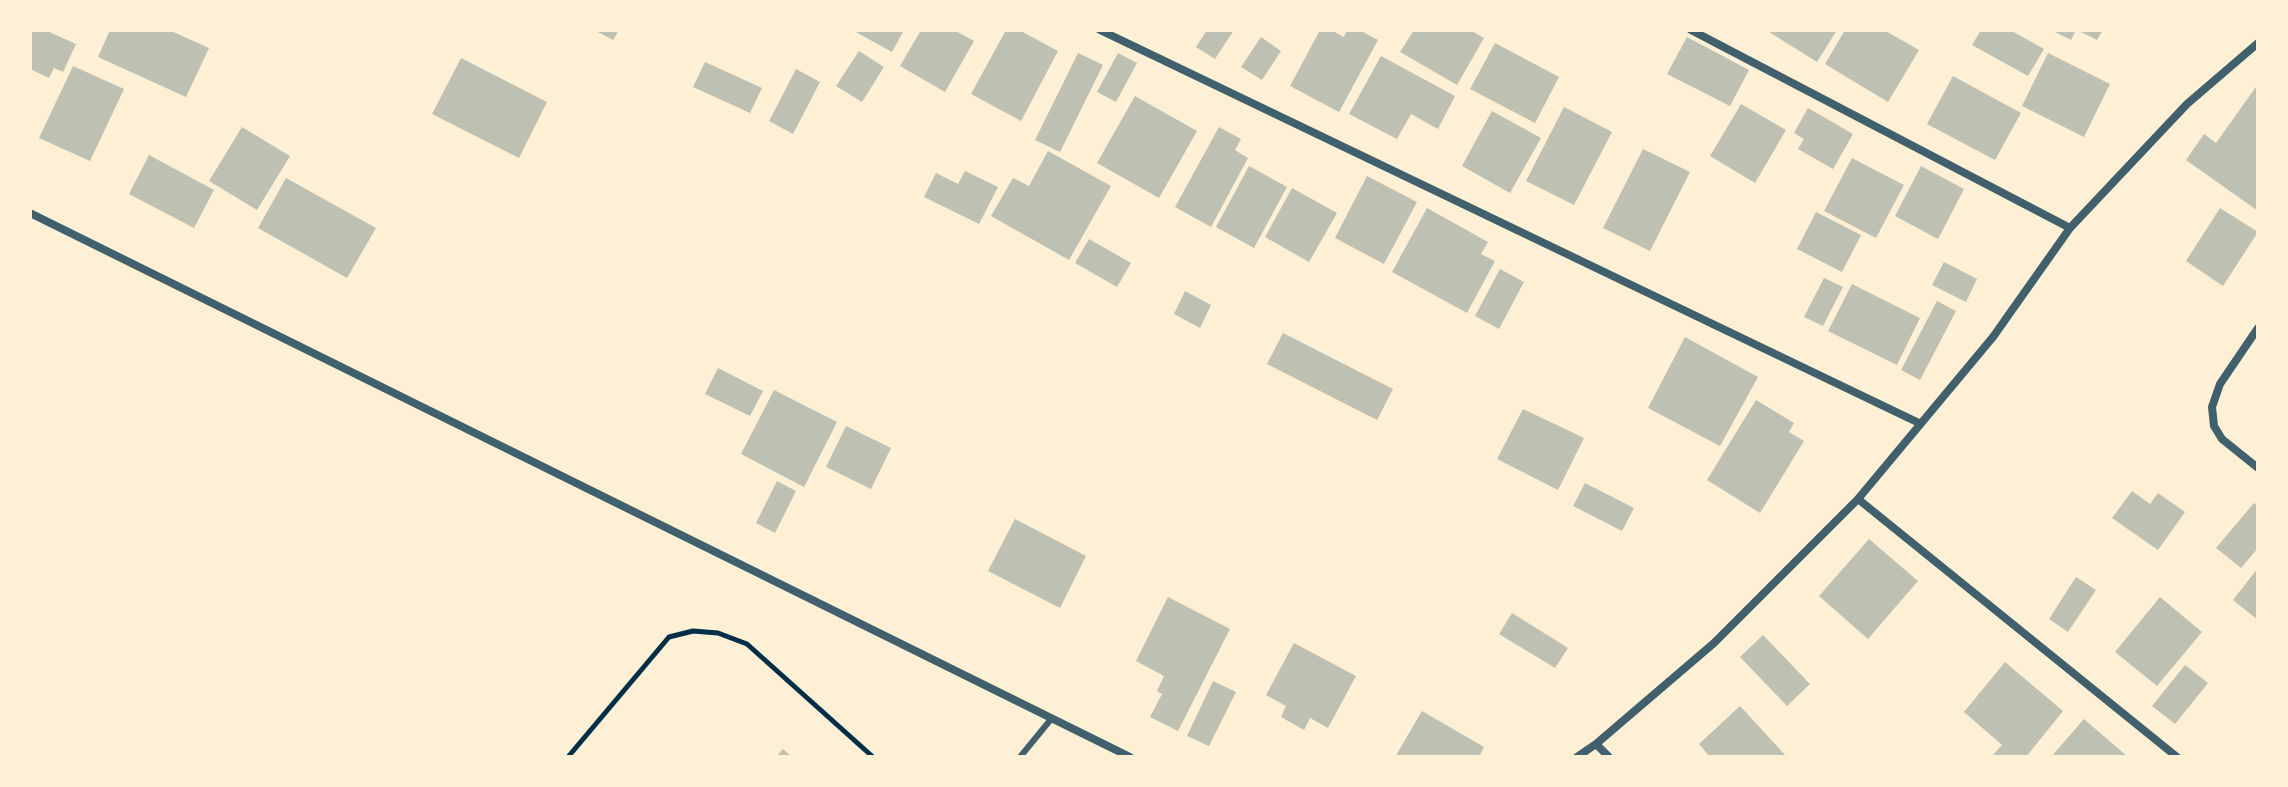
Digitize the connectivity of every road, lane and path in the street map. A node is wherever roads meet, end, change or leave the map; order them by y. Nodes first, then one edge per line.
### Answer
1 (1100, 30) edge
2 (1691, 30) edge
3 (2258, 43) edge
4 (30, 213) edge
5 (2070, 228) junction
6 (2258, 328) edge
7 (1919, 423) junction
8 (2258, 468) edge
9 (1858, 499) junction
10 (1052, 718) junction
11 (1596, 744) junction
12 (568, 757) edge
13 (873, 757) edge
14 (1020, 757) edge
15 (1130, 757) edge
16 (1577, 757) edge
17 (1609, 757) edge
18 (2177, 757) edge

1 - 7 street
2 - 5 street
3 - 5 street
4 - 10 street
5 - 7 street
6 - 8 street
7 - 9 street
9 - 11 street
9 - 18 street
10 - 14 lane
10 - 15 street
11 - 16 street
11 - 17 street
12 - 13 path

